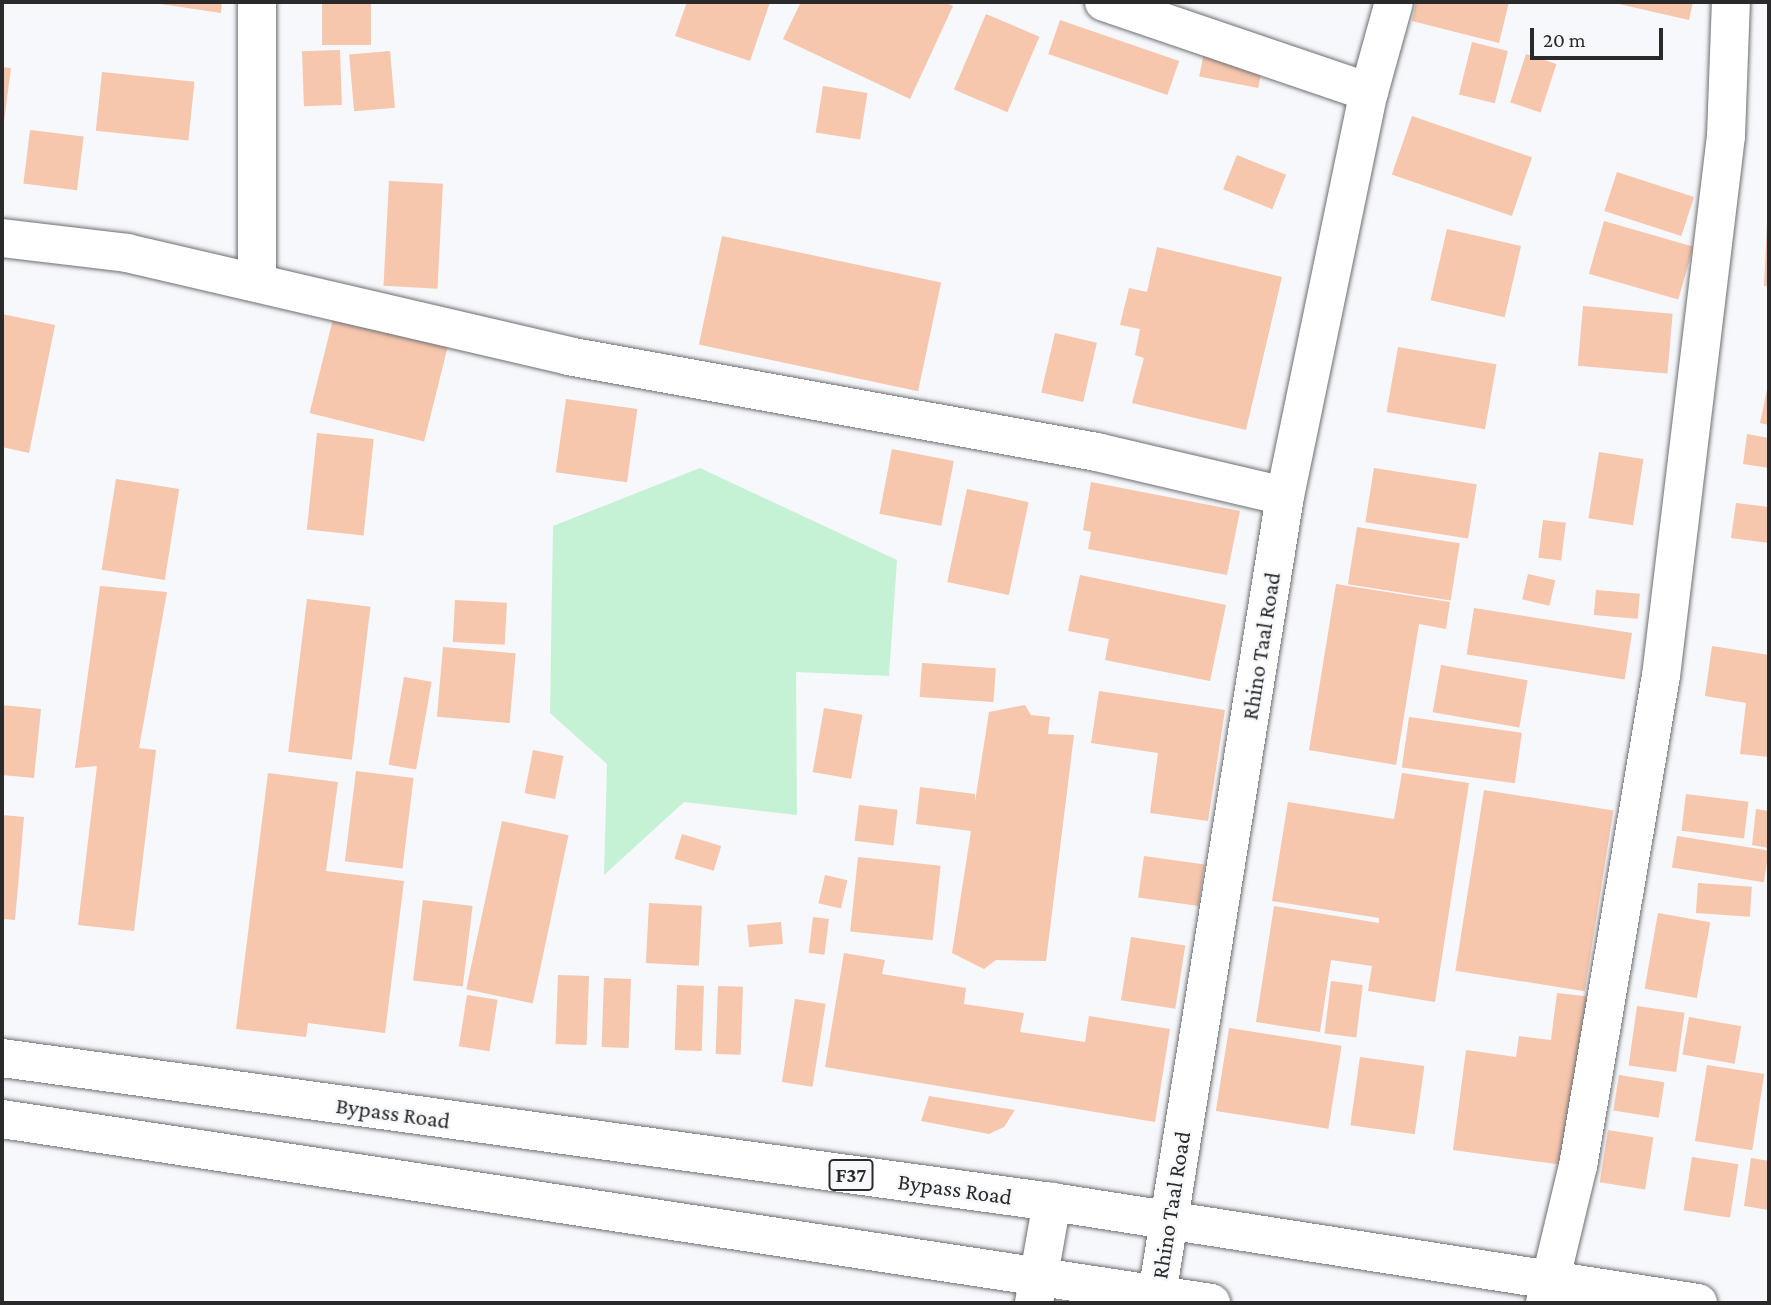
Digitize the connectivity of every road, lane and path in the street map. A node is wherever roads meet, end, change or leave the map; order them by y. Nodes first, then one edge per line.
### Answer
1 (257, 2) edge
2 (1104, 2) edge
3 (1394, 2) edge
4 (1731, 2) edge
5 (1369, 92) junction
6 (2, 238) edge
7 (257, 281) junction
8 (1285, 496) junction
9 (2, 1058) edge
10 (2, 1119) edge
11 (1052, 1202) junction
12 (1169, 1221) junction
13 (1036, 1291) edge
14 (1547, 1292) edge
15 (1157, 1295) junction
16 (1211, 1303) edge
17 (1698, 1303) edge

1 - 7 main road
2 - 5 main road
3 - 5 main road, Rhino Taal Road
4 - 14 main road
5 - 8 main road, Rhino Taal Road
6 - 7 main road
7 - 8 main road
8 - 12 main road, Rhino Taal Road
9 - 11 main road, Bypass Road / F37
10 - 13 main road
11 - 12 main road, Bypass Road / F37
11 - 13 main road
12 - 14 main road, Bypass Road / F37
12 - 15 main road, Rhino Taal Road
13 - 15 main road
14 - 17 main road, Bypass Road / F37
15 - 16 main road

